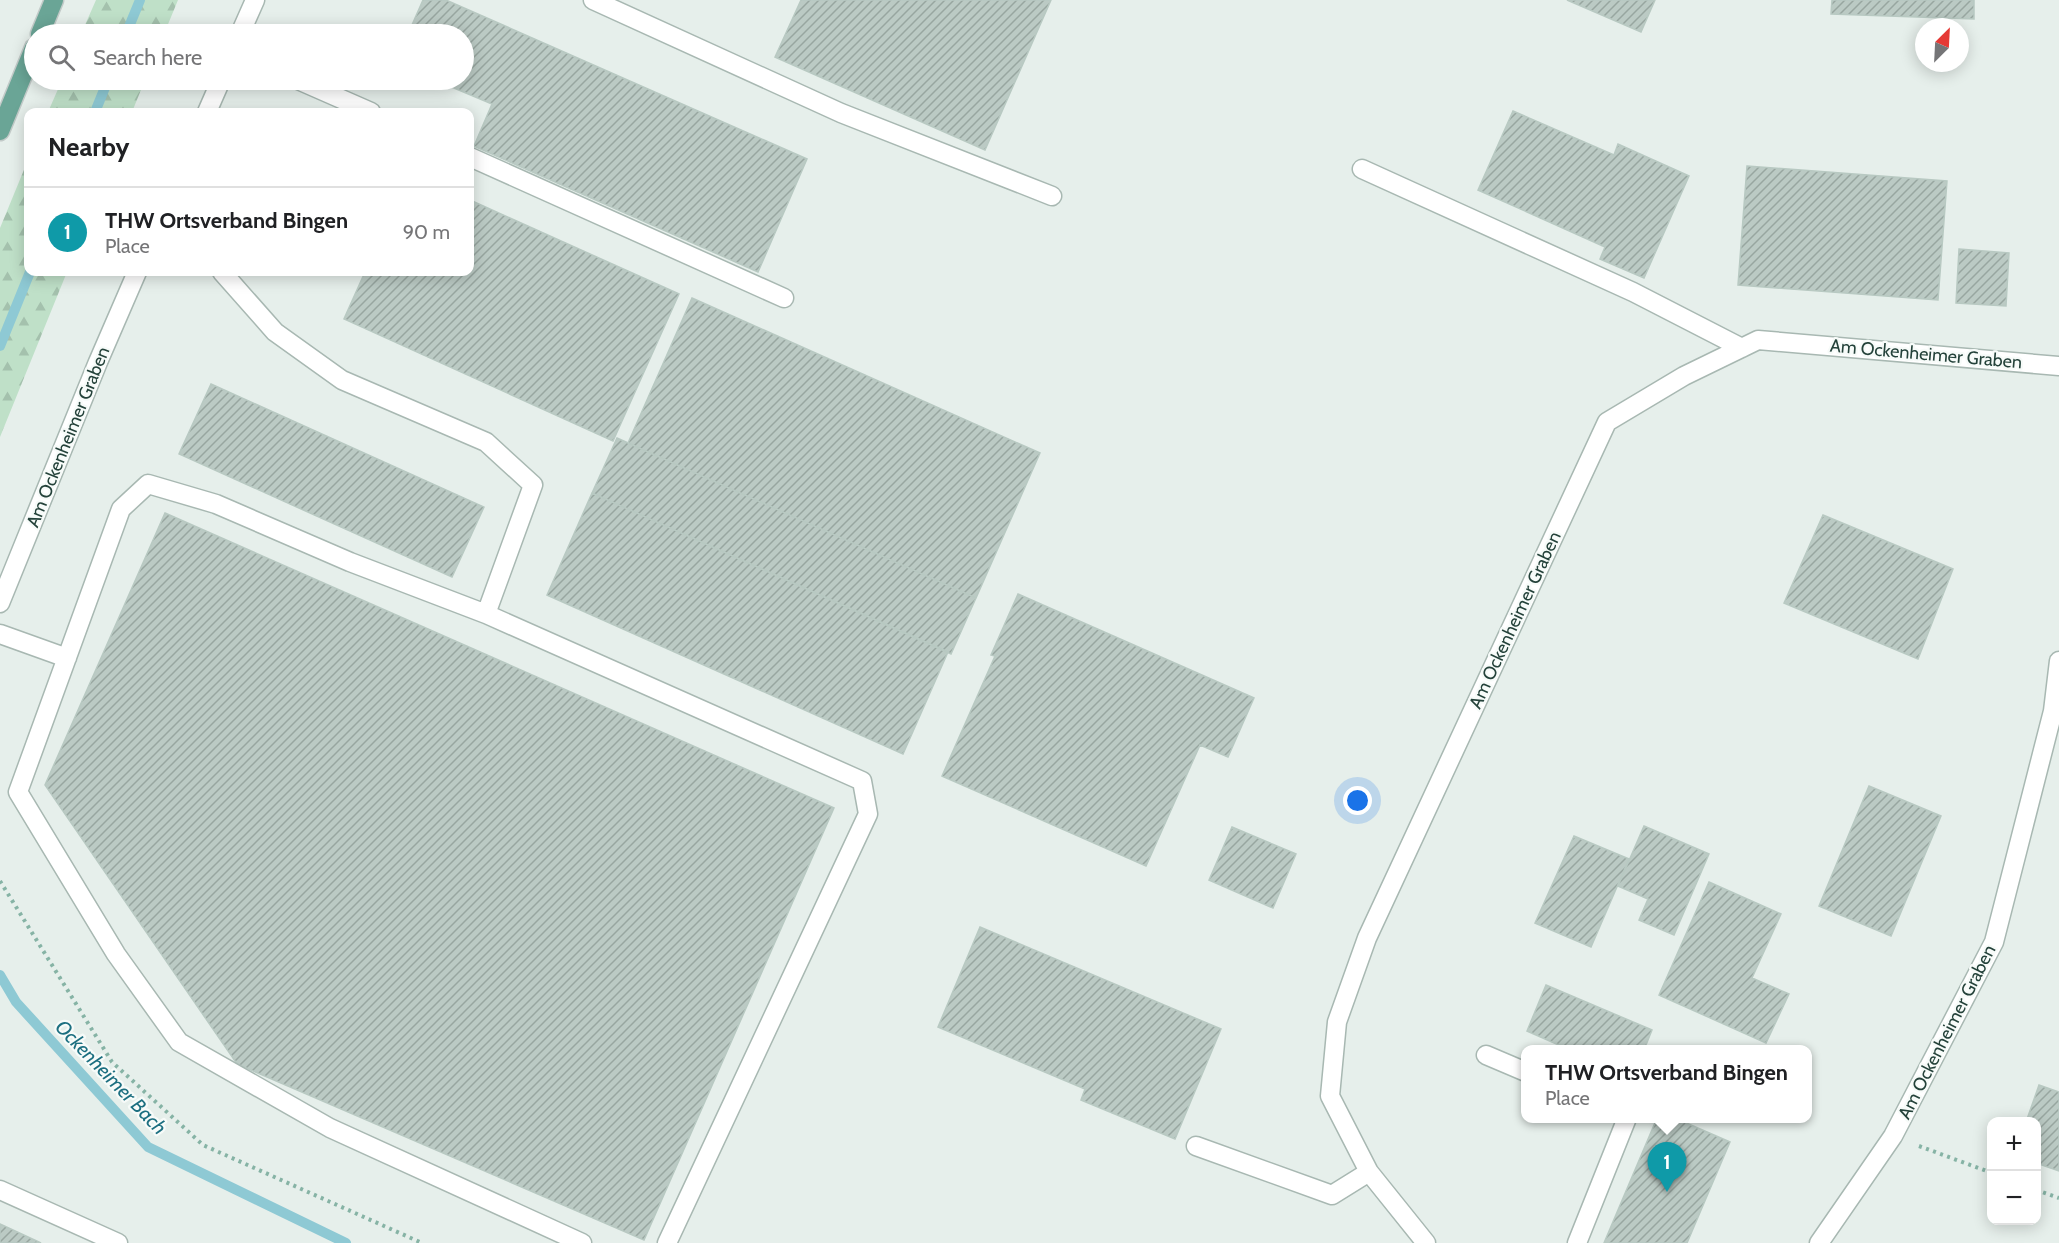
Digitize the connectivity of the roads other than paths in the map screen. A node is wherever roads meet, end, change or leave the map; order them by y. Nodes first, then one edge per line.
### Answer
1 (54, 0) edge
2 (255, 0) edge
3 (592, 0) edge
4 (44, 24) edge
5 (244, 24) edge
6 (24, 72) edge
7 (217, 90) edge
8 (321, 90) edge
9 (209, 108) edge
10 (362, 108) edge
11 (0, 130) edge
12 (474, 159) edge
13 (1362, 169) dead end
14 (1052, 196) dead end
15 (135, 276) edge
16 (226, 276) edge
17 (784, 298) dead end
18 (1742, 348) junction
19 (2059, 366) edge
20 (0, 603) edge
21 (486, 614) junction
22 (0, 634) edge
23 (67, 658) junction
24 (2059, 661) edge
25 (1486, 1055) dead end
26 (1521, 1070) edge
27 (1625, 1123) edge
28 (1196, 1146) dead end
29 (1369, 1172) junction
30 (0, 1190) edge
31 (117, 1243) edge
32 (582, 1243) edge
33 (667, 1243) edge
34 (1426, 1243) edge
35 (1577, 1243) edge
36 (1819, 1243) edge

1 - 4 main road
2 - 5 street
3 - 14 street
6 - 11 main road
7 - 9 street
8 - 10 street
12 - 17 street
13 - 18 street
15 - 20 street, Am Ockenheimer Graben
16 - 21 street
18 - 19 street, Am Ockenheimer Graben
18 - 29 street, Am Ockenheimer Graben
21 - 23 street
21 - 33 street
22 - 23 street
23 - 32 street
24 - 36 street, Am Ockenheimer Graben
25 - 26 street
27 - 35 street
28 - 29 street
29 - 34 street, Am Ockenheimer Graben
30 - 31 street

